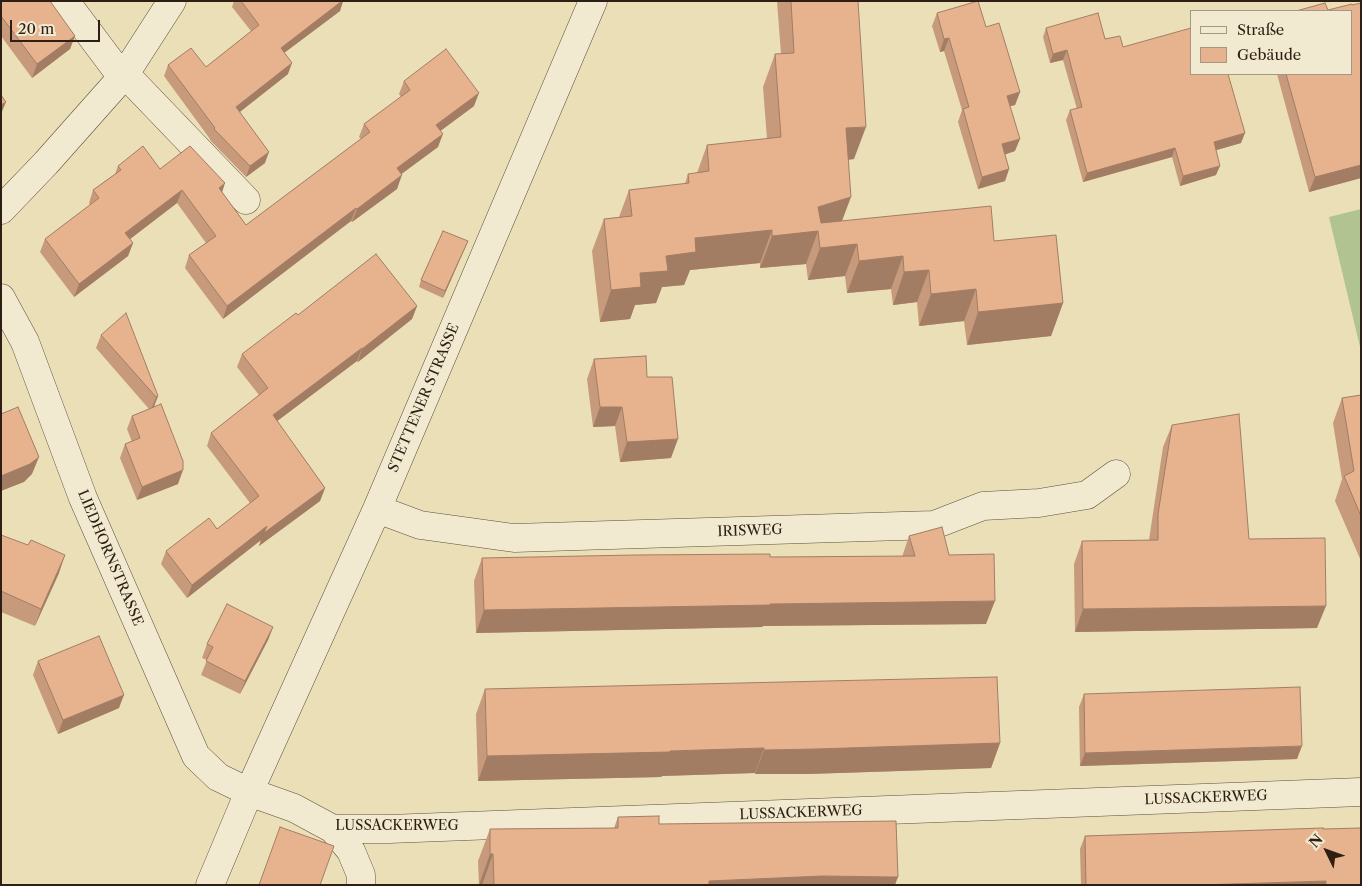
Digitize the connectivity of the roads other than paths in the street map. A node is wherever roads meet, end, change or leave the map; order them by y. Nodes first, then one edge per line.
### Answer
1 (64, 1) edge
2 (172, 1) edge
3 (593, 1) edge
4 (123, 75) junction
5 (246, 200) dead end
6 (1, 210) edge
7 (1, 298) edge
8 (1116, 474) dead end
9 (377, 509) junction
10 (250, 792) junction
11 (1361, 792) edge
12 (332, 829) junction
13 (210, 885) edge
14 (361, 885) edge

1 - 4 street
2 - 4 street
3 - 9 street, STETTENER STRASSE
4 - 5 street
4 - 6 street
7 - 10 street, LIEDHORNSTRASSE
8 - 9 street, IRISWEG
9 - 10 street, STETTENER STRASSE
10 - 12 street, LUSSACKERWEG
10 - 13 street, STETTENER STRASSE
11 - 12 street, LUSSACKERWEG
12 - 14 street

